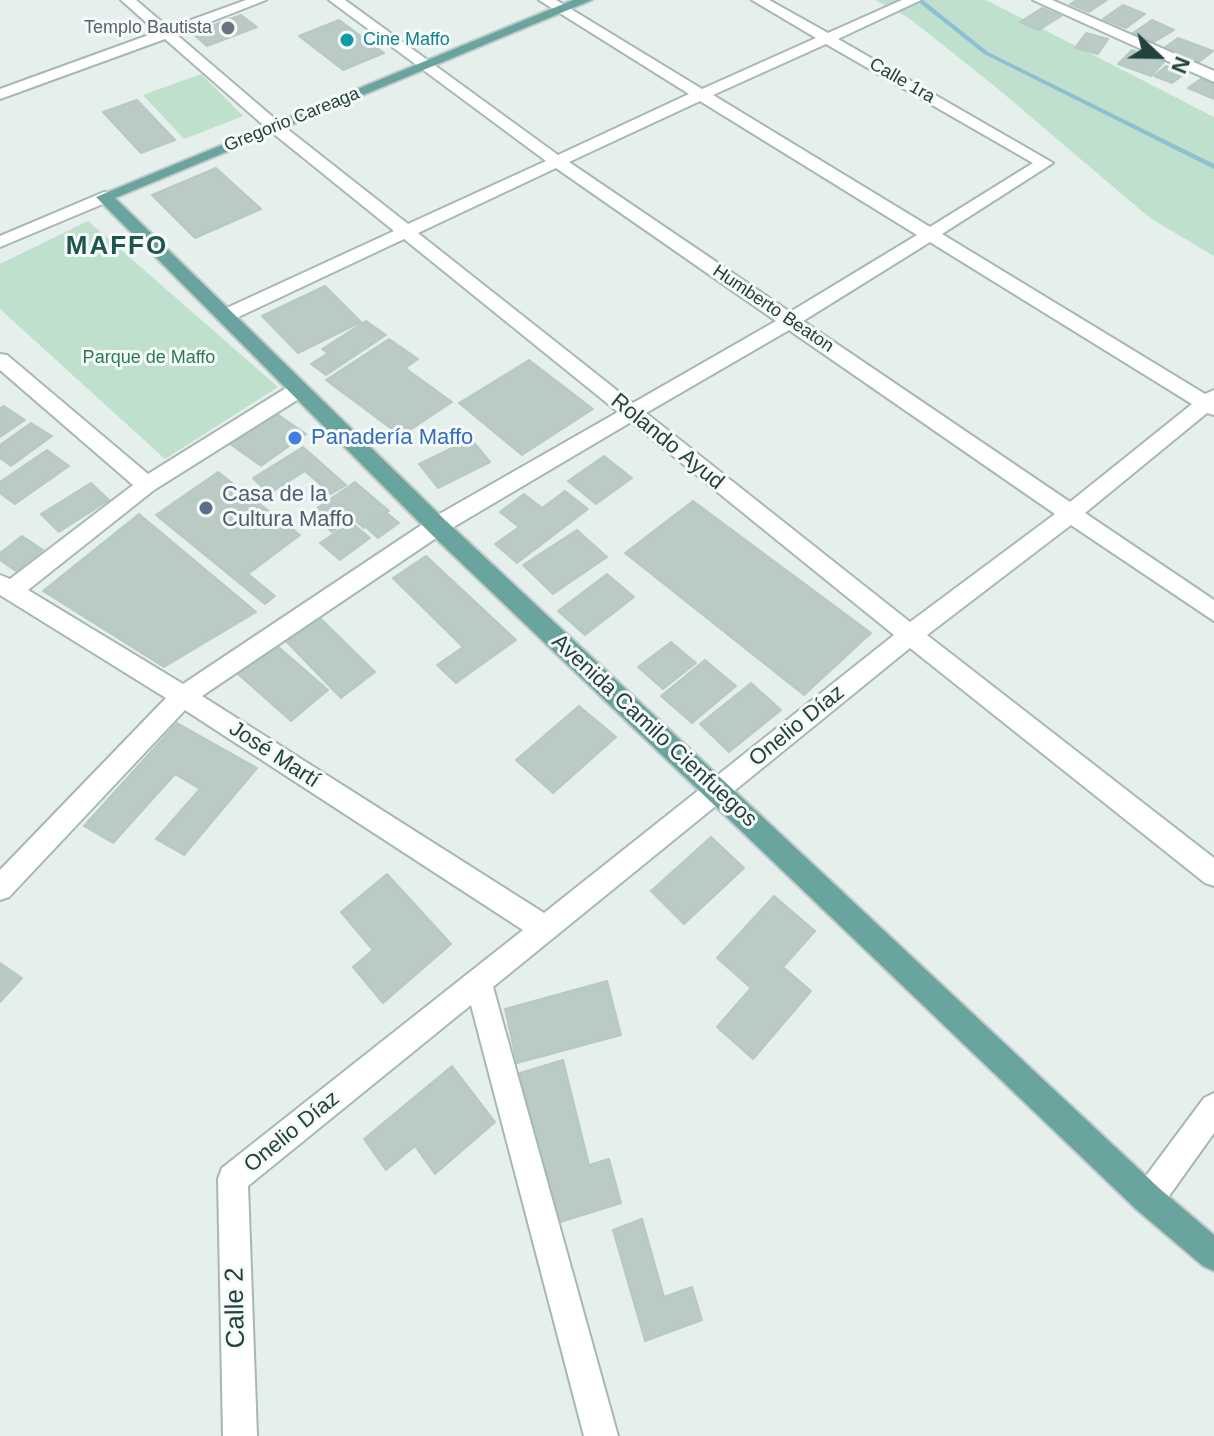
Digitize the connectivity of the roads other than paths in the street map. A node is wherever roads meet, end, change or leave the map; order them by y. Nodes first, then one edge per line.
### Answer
1 (128, 0) edge
2 (259, 0) edge
3 (336, 0) edge
4 (585, 0) edge
5 (759, 0) edge
6 (1040, 0) edge
7 (910, 2) edge
8 (554, 5) edge
9 (169, 32) junction
10 (828, 39) junction
11 (425, 66) junction
12 (1214, 77) edge
13 (0, 94) edge
14 (700, 95) junction
15 (275, 127) junction
16 (558, 162) junction
17 (104, 197) junction
18 (406, 232) junction
19 (929, 233) junction
20 (0, 242) edge
21 (225, 316) junction
22 (790, 321) junction
23 (0, 360) edge
24 (298, 390) junction
25 (1211, 403) edge
26 (632, 414) junction
27 (147, 485) junction
28 (1072, 512) junction
29 (437, 526) junction
30 (6, 588) edge
31 (1214, 612) edge
32 (910, 635) junction
33 (183, 696) junction
34 (717, 790) junction
35 (1214, 874) edge
36 (0, 888) edge
37 (545, 929) junction
38 (478, 981) junction
39 (1214, 1108) edge
40 (233, 1179) joint
41 (1148, 1199) junction
42 (1214, 1255) edge
43 (240, 1436) edge
44 (601, 1436) edge

1 - 9 street, Rolando Ayud
2 - 9 street
3 - 11 street, Humberto Beaton
4 - 8 main road, Gregorio Careaga
5 - 10 street, Calle 1ra
6 - 12 street
7 - 10 street
8 - 11 main road, Gregorio Careaga
8 - 14 street
9 - 13 street
9 - 15 street, Rolando Ayud
10 - 14 street
10 - 19 street, Calle 1ra
11 - 15 main road, Gregorio Careaga
11 - 16 street, Humberto Beaton
14 - 16 street
14 - 19 street
15 - 17 main road, Gregorio Careaga
15 - 18 street, Rolando Ayud
16 - 18 street
16 - 22 street, Humberto Beaton
17 - 20 street, Gregorio Careaga
17 - 21 main road, Avenida Camilo Cienfuegos
18 - 21 street
18 - 26 street, Rolando Ayud
19 - 22 street
19 - 25 street
21 - 24 main road, Avenida Camilo Cienfuegos
22 - 26 street
22 - 28 street, Humberto Beaton
23 - 27 street
24 - 27 street
24 - 29 main road, Avenida Camilo Cienfuegos
25 - 28 street, Onelio Díaz
26 - 29 street
26 - 32 street, Rolando Ayud
27 - 30 street
28 - 31 street, Humberto Beaton
28 - 32 street, Onelio Díaz
29 - 33 street
29 - 34 main road, Avenida Camilo Cienfuegos
30 - 33 street, José Martí
32 - 34 street, Onelio Díaz
32 - 35 street, Rolando Ayud
33 - 36 street
33 - 37 street, José Martí
34 - 37 street, Onelio Díaz
34 - 41 main road, Avenida Camilo Cienfuegos
37 - 38 street, Onelio Díaz
38 - 40 street, Onelio Díaz
38 - 44 street
39 - 41 street
40 - 43 street, Calle 2
41 - 42 main road, Avenida Camilo Cienfuegos

